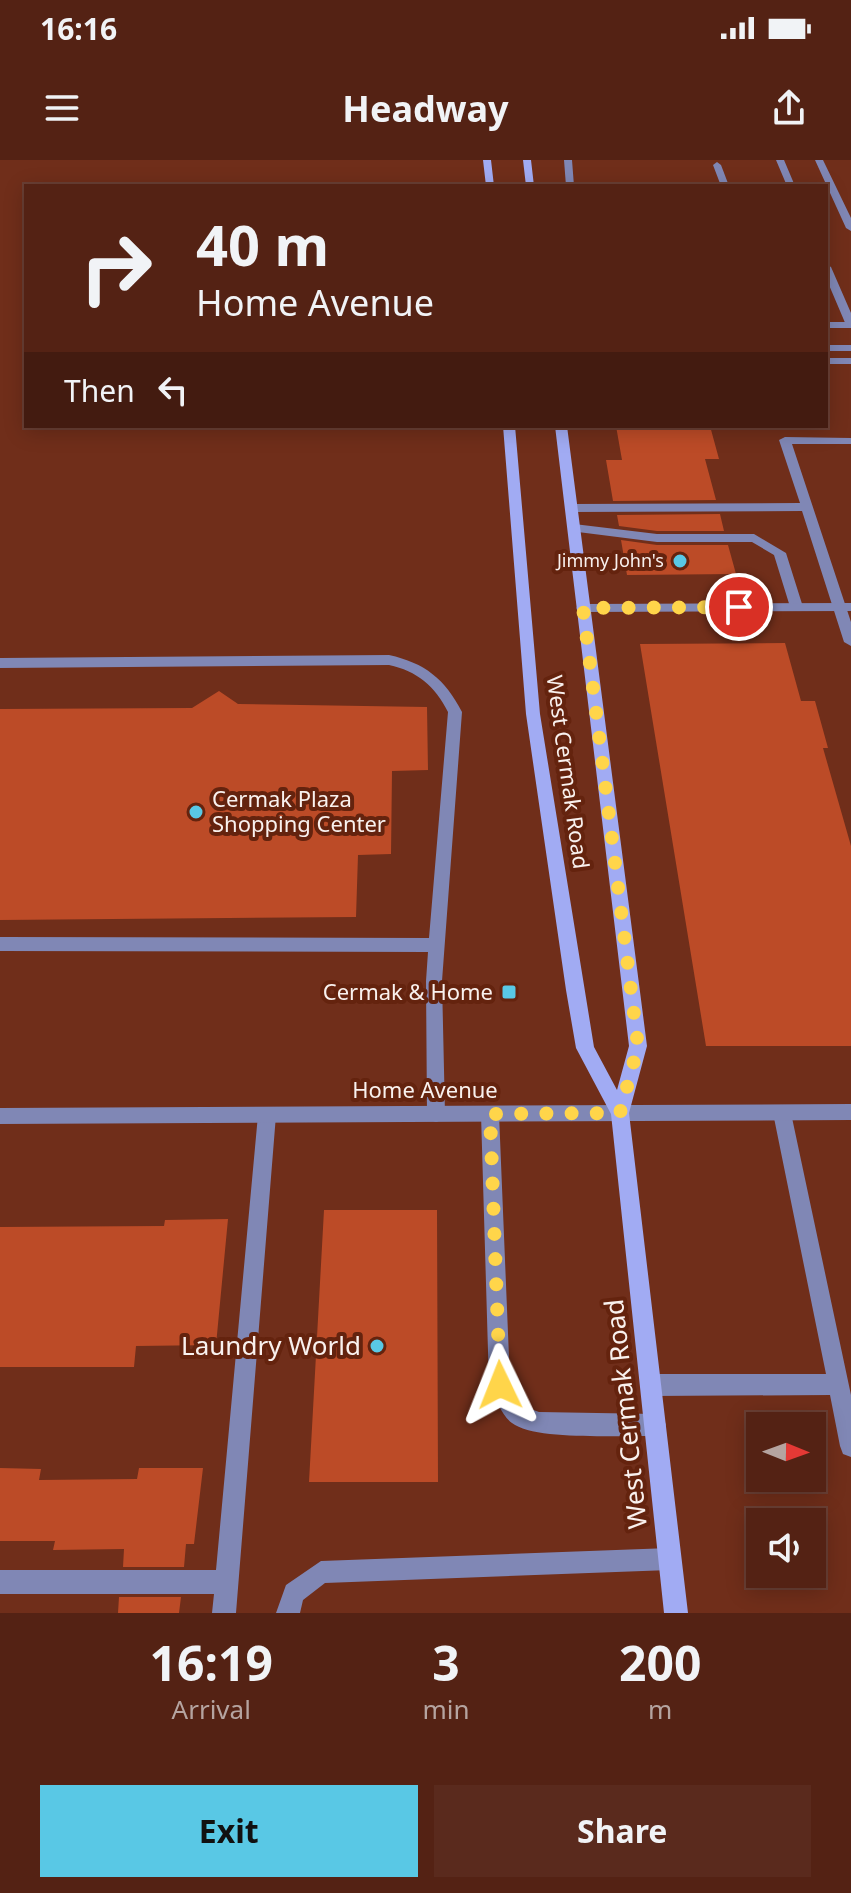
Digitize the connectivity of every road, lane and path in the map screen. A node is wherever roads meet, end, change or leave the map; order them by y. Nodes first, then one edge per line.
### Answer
1 (487, 160) edge
2 (527, 160) edge
3 (568, 160) edge
4 (780, 160) edge
5 (819, 160) edge
6 (717, 165) dead end
7 (490, 184) edge
8 (530, 184) edge
9 (570, 184) edge
10 (724, 184) edge
11 (790, 184) edge
12 (850, 225) edge
13 (828, 272) edge
14 (828, 325) edge
15 (851, 325) edge
16 (828, 348) edge
17 (851, 348) edge
18 (828, 361) edge
19 (851, 361) edge
20 (509, 428) edge
21 (561, 428) edge
22 (809, 428) edge
23 (812, 440) junction
24 (851, 441) edge
25 (807, 507) junction
26 (571, 508) junction
27 (574, 528) junction
28 (796, 607) junction
29 (845, 607) edge
30 (583, 608) junction
31 (851, 642) edge
32 (0, 663) edge
33 (0, 944) edge
34 (436, 945) junction
35 (851, 1112) edge
36 (620, 1113) junction
37 (782, 1113) junction
38 (436, 1114) junction
39 (490, 1114) junction
40 (267, 1115) junction
41 (0, 1116) edge
42 (838, 1384) junction
43 (651, 1385) junction
44 (655, 1425) junction
45 (851, 1446) edge
46 (670, 1559) junction
47 (0, 1582) edge
48 (227, 1582) junction
49 (224, 1613) edge
50 (288, 1613) edge
51 (676, 1613) edge

1 - 7 main road
2 - 8 main road
3 - 9 street
4 - 11 street
5 - 12 street
6 - 10 street
13 - 15 street
14 - 15 street
16 - 17 street
18 - 19 street
20 - 36 main road, West Cermak Road
21 - 26 main road, West Cermak Road
22 - 23 street
23 - 24 street
23 - 25 street
25 - 26 street
25 - 29 street
26 - 27 main road, West Cermak Road
27 - 28 street
27 - 30 main road, West Cermak Road
28 - 29 street
28 - 30 street
29 - 31 street
30 - 36 main road, West Cermak Road
32 - 34 street
33 - 34 street
34 - 38 street
35 - 37 street, Home Avenue
36 - 37 street, Home Avenue
36 - 39 street, Home Avenue
36 - 43 main road, West Cermak Road
37 - 42 street
38 - 39 street, Home Avenue
38 - 40 street, Home Avenue
39 - 44 street
40 - 41 street, Home Avenue
40 - 48 street
42 - 43 street
42 - 45 street
43 - 44 main road, West Cermak Road
44 - 46 main road, West Cermak Road
46 - 50 street
46 - 51 main road, West Cermak Road
47 - 48 street
48 - 49 street

